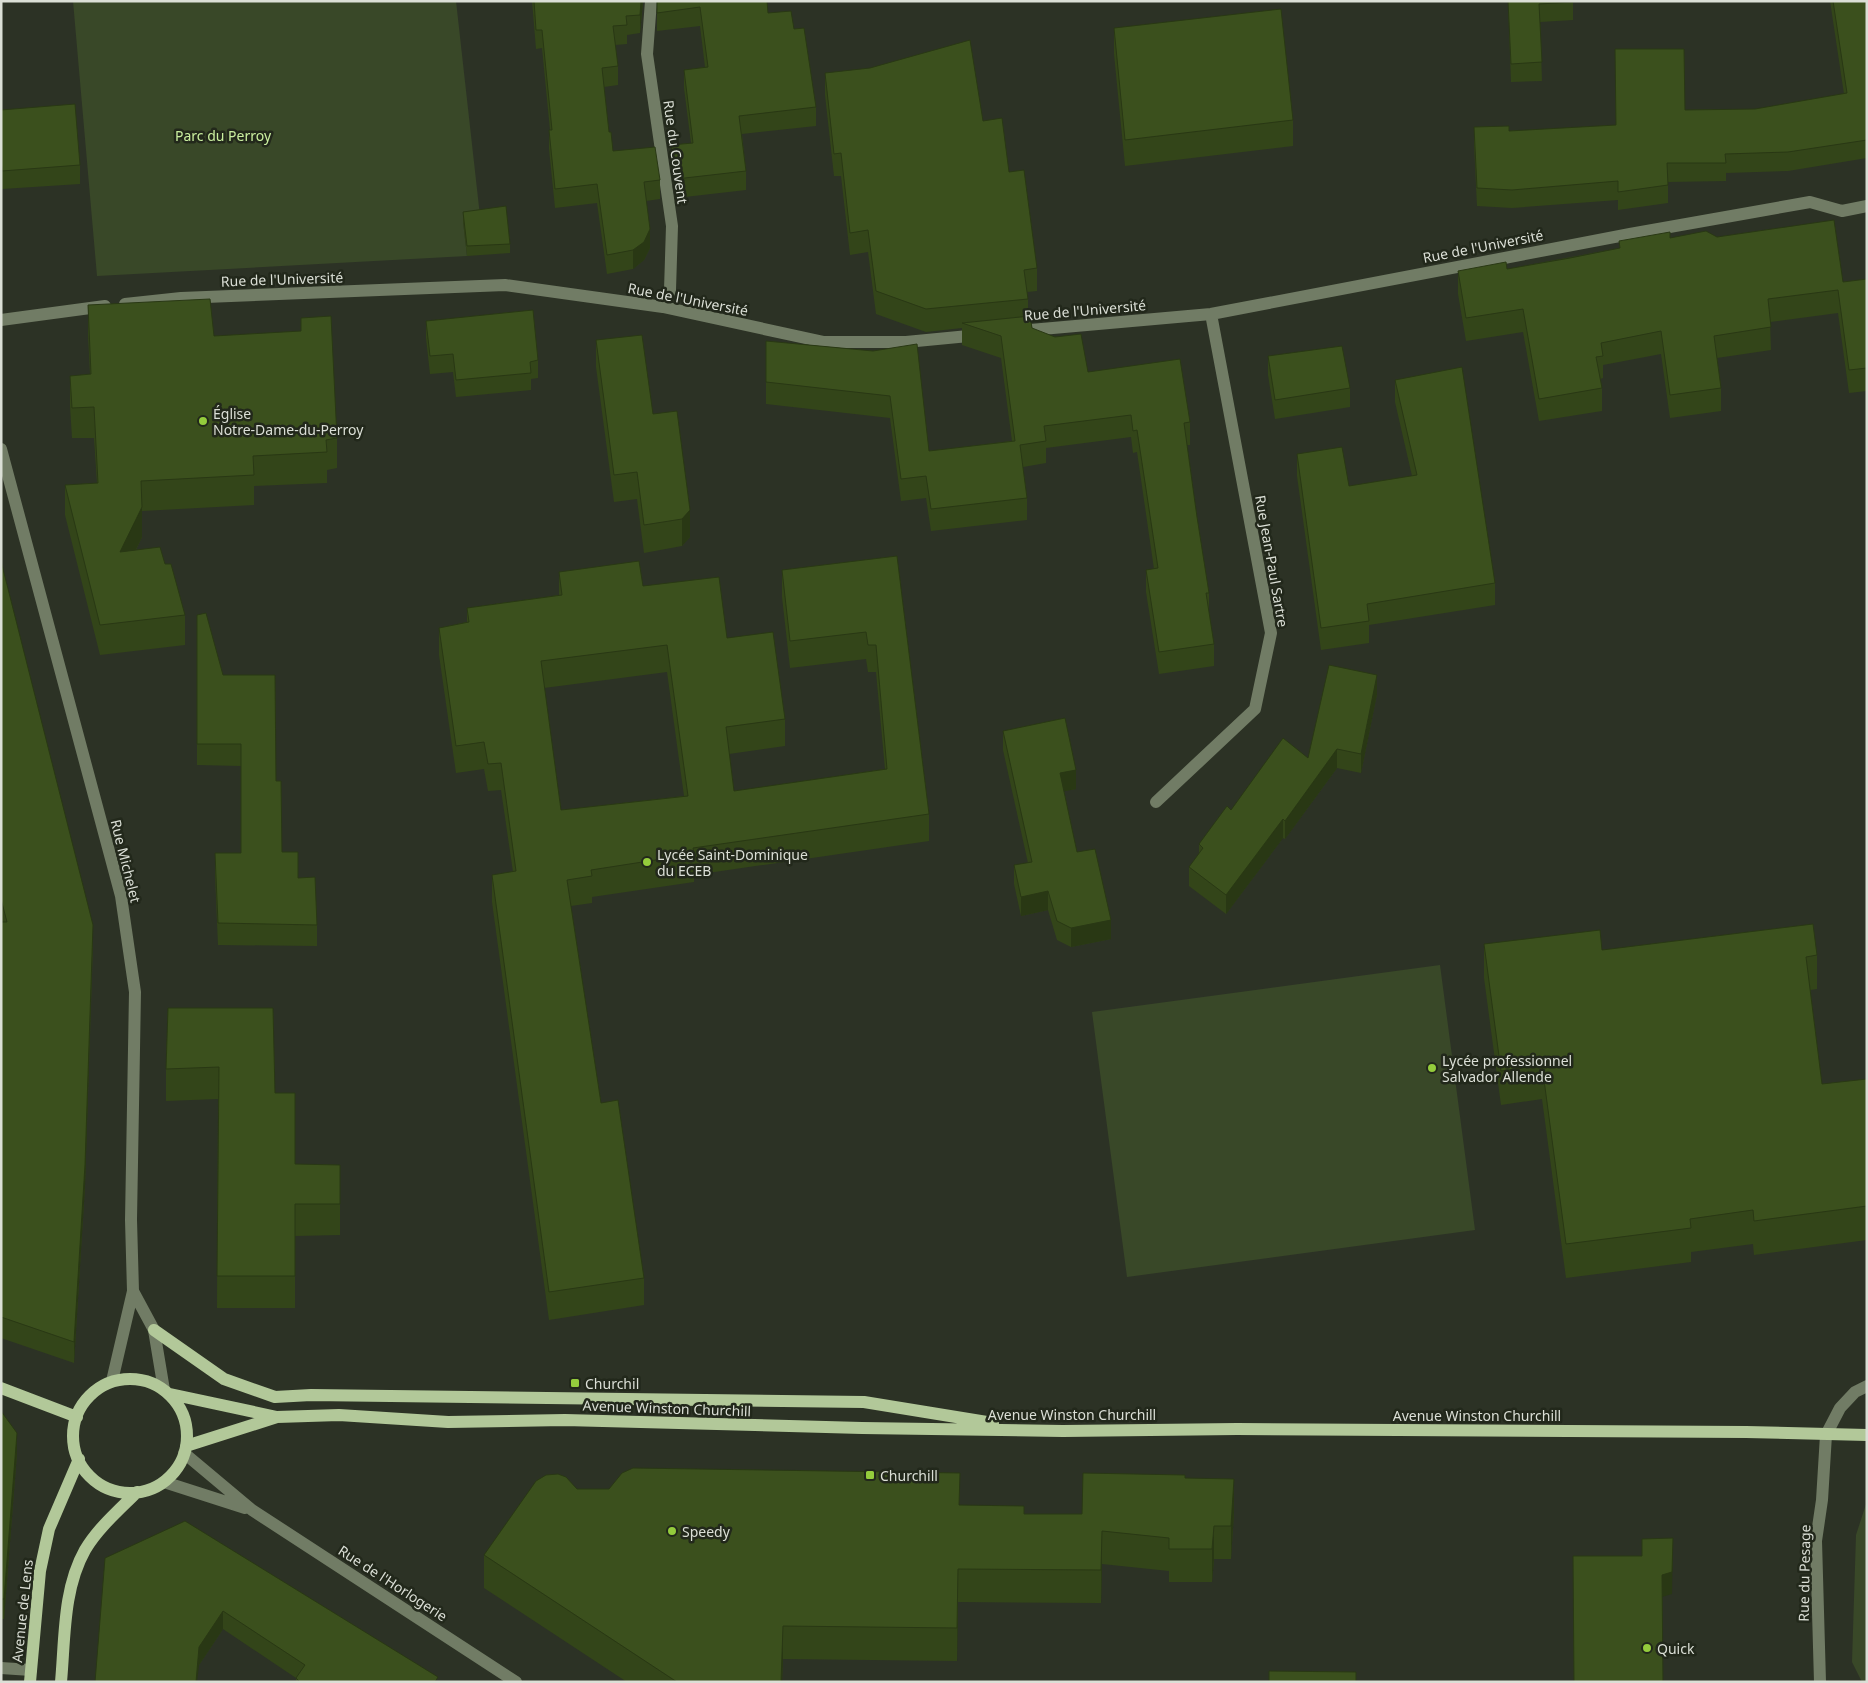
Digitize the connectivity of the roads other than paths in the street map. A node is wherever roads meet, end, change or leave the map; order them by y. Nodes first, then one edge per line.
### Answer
1 (651, 1) edge
2 (1867, 206) edge
3 (663, 307) junction
4 (1211, 314) junction
5 (1, 320) edge
6 (1, 449) edge
7 (1156, 802) dead end
8 (133, 1292) junction
9 (154, 1330) junction
10 (112, 1382) junction
11 (1867, 1386) edge
12 (1, 1388) edge
13 (167, 1392) junction
14 (77, 1416) junction
15 (278, 1418) junction
16 (1035, 1429) junction
17 (1826, 1435) junction
18 (1867, 1435) edge
19 (185, 1450) junction
20 (79, 1459) junction
21 (164, 1482) junction
22 (137, 1492) junction
23 (252, 1510) junction
24 (1, 1668) edge
25 (31, 1676) edge
26 (61, 1682) edge
27 (516, 1682) edge
28 (1820, 1682) edge

1 - 3 street, Rue du Couvent
2 - 4 street, Rue de l'Université
3 - 4 street, Rue de l'Université
3 - 5 street, Rue de l'Université
4 - 7 street, Rue Jean-Paul Sartre
6 - 8 street, Rue Michelet
8 - 9 street, Rue Michelet
8 - 10 street, Rue Michelet
9 - 13 street, Rue Michelet
9 - 16 main road
10 - 13 main road
10 - 14 main road
11 - 17 street
12 - 14 main road
13 - 15 main road, Avenue Winston Churchill
13 - 19 main road
14 - 20 main road
15 - 16 main road, Avenue Winston Churchill
15 - 19 main road, Avenue Winston Churchill
16 - 17 main road, Avenue Winston Churchill
17 - 18 main road, Avenue Winston Churchill
17 - 28 street, Rue du Pesage
19 - 21 main road
19 - 23 street, Rue de l'Horlogerie
20 - 22 main road
20 - 25 main road, Avenue de Lens
21 - 22 main road
21 - 23 street, Rue de l'Horlogerie
22 - 26 main road
23 - 27 street, Rue de l'Horlogerie
24 - 25 street

